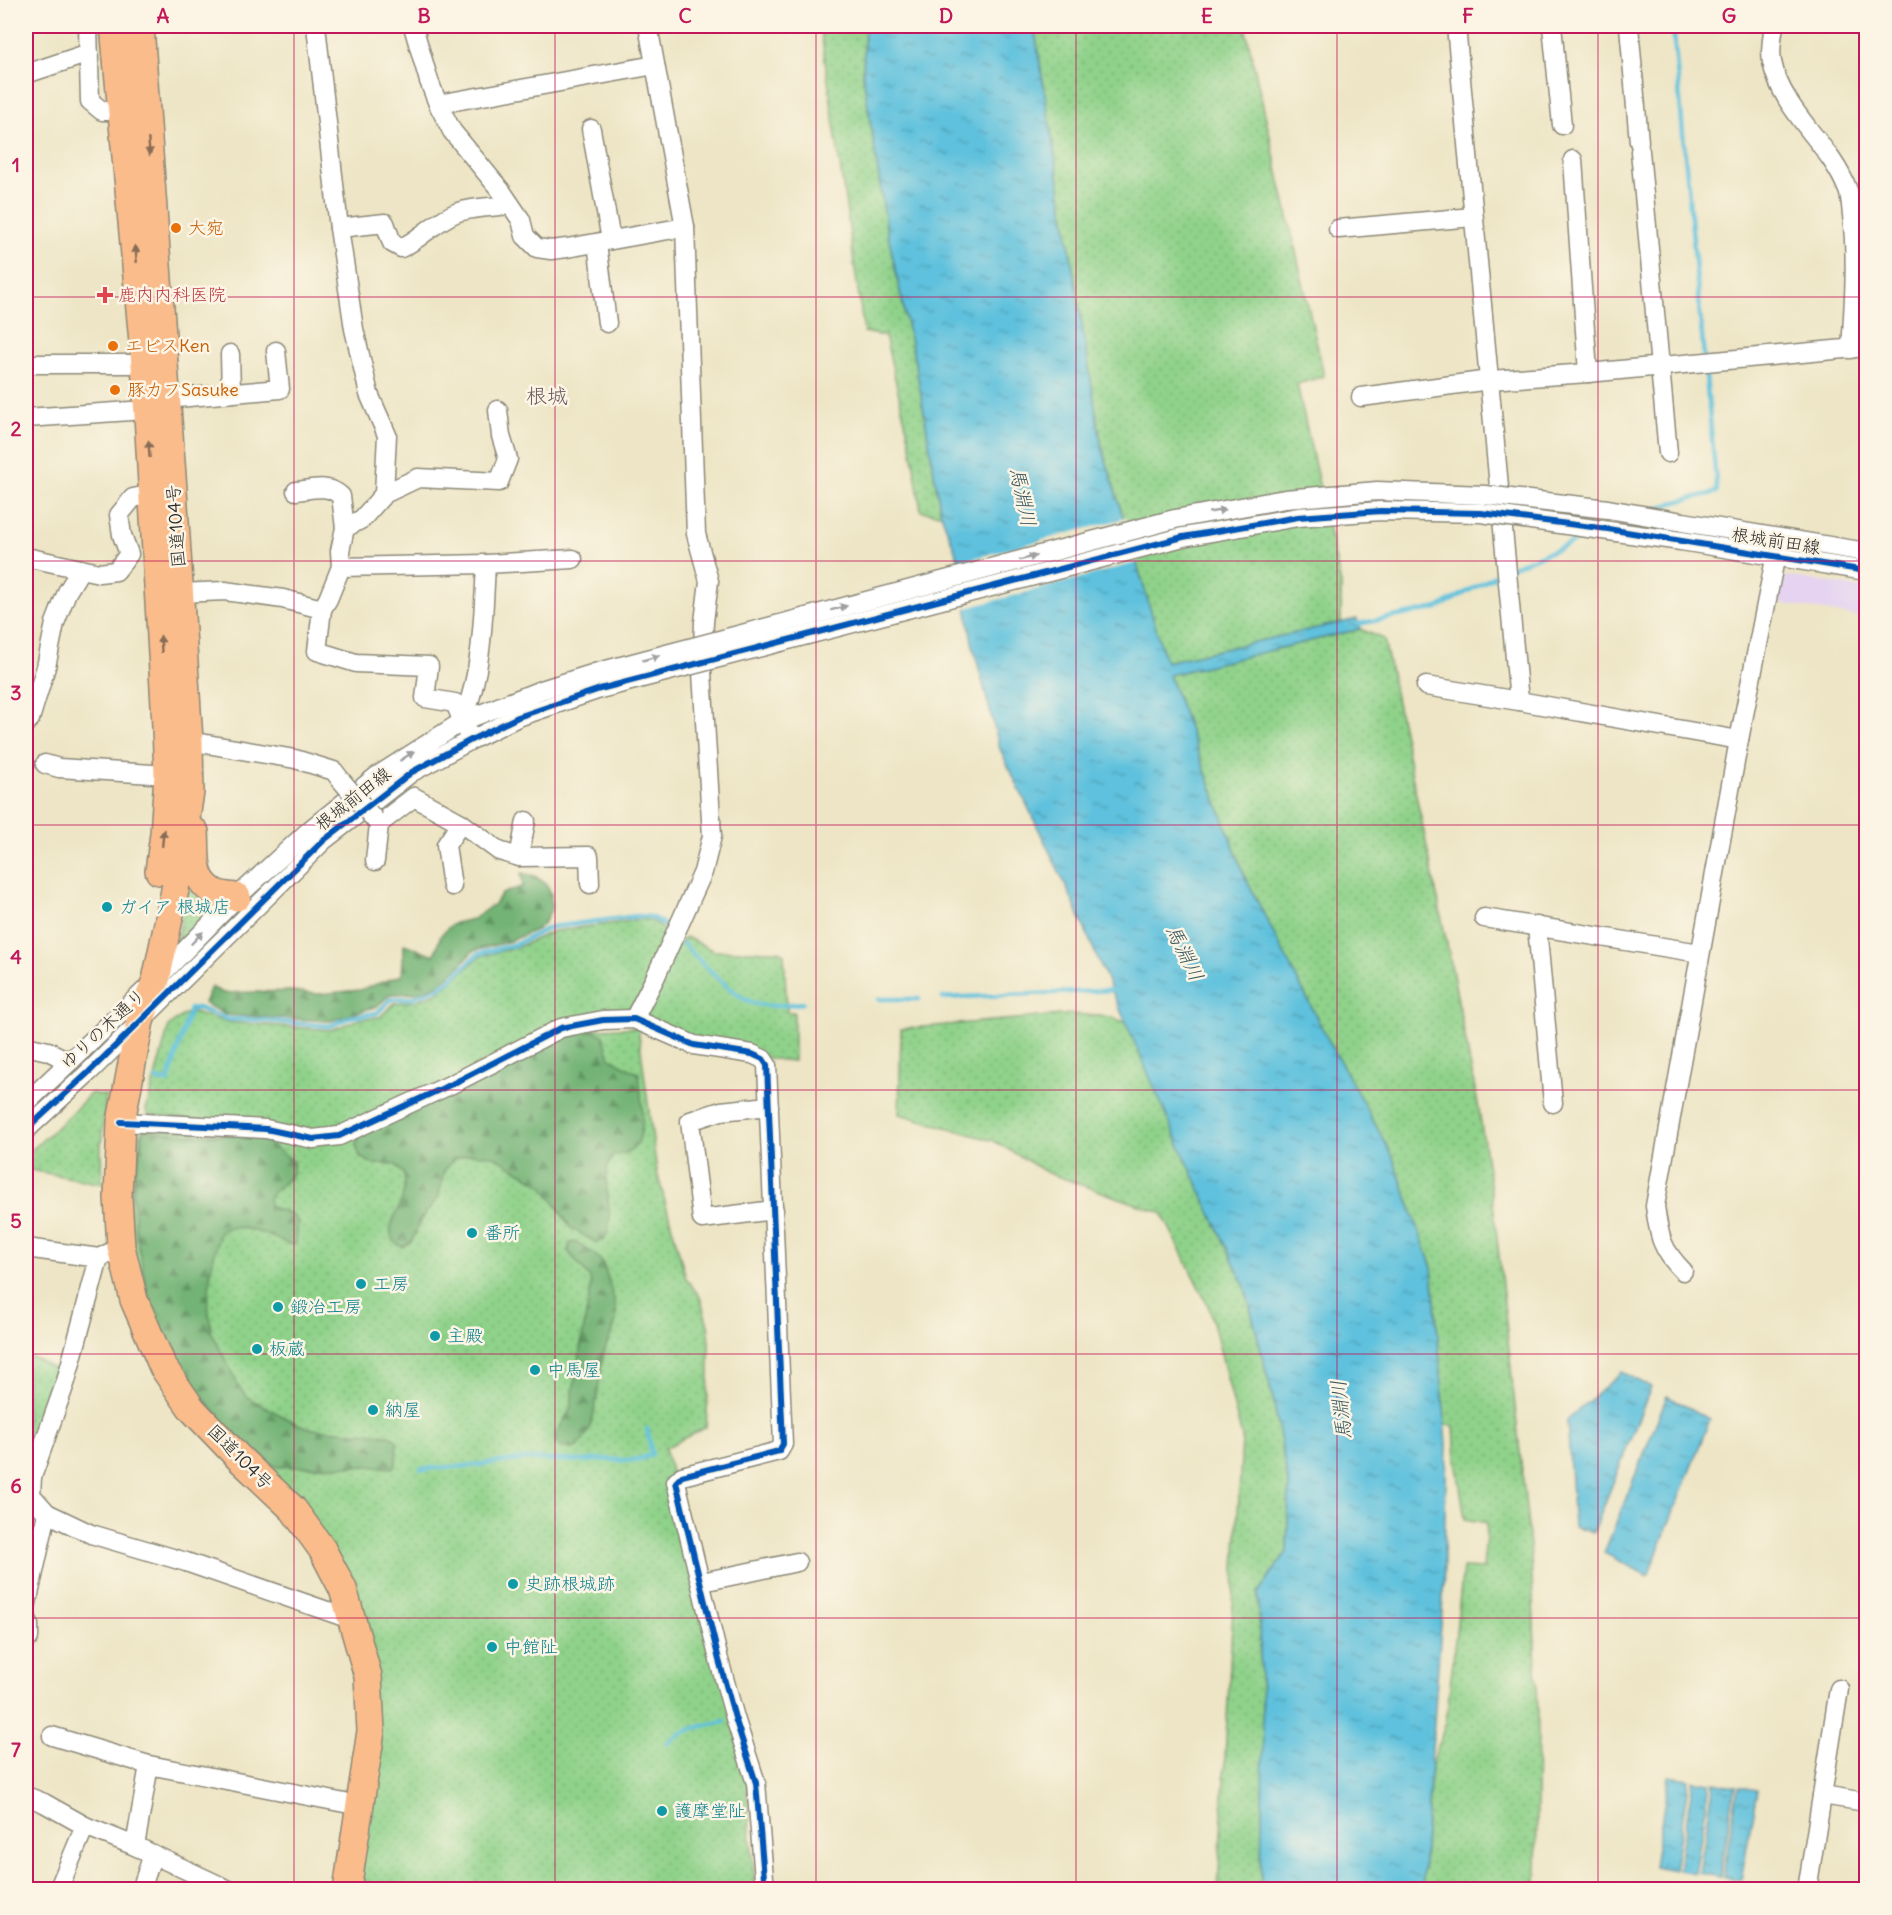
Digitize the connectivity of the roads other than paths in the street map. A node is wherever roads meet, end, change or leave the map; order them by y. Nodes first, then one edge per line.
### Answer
1 (88, 26) edge
2 (114, 26) edge
3 (140, 26) edge
4 (316, 26) edge
5 (413, 26) edge
6 (648, 26) edge
7 (1456, 26) edge
8 (1552, 26) edge
9 (1629, 26) edge
10 (1774, 26) edge
11 (89, 53) junction
12 (655, 65) junction
13 (26, 74) edge
14 (438, 104) junction
15 (134, 111) junction
16 (1563, 125) dead end
17 (591, 129) dead end
18 (1573, 160) dead end
19 (510, 205) junction
20 (1473, 218) junction
21 (685, 227) junction
22 (339, 228) junction
23 (1338, 229) dead end
24 (604, 242) junction
25 (607, 323) dead end
26 (1858, 348) edge
27 (276, 351) dead end
28 (230, 354) dead end
29 (26, 364) edge
30 (145, 364) junction
31 (1661, 366) junction
32 (1588, 373) junction
33 (1490, 380) junction
34 (231, 393) junction
35 (1361, 397) dead end
36 (156, 405) junction
37 (498, 410) dead end
38 (26, 418) edge
39 (1668, 453) dead end
40 (296, 491) dead end
41 (163, 492) junction
42 (384, 494) junction
43 (345, 528) junction
44 (1777, 547) junction
45 (1866, 552) edge
46 (26, 557) edge
47 (573, 559) dead end
48 (486, 564) junction
49 (341, 567) junction
50 (81, 569) junction
51 (1866, 571) edge
52 (180, 593) junction
53 (322, 609) junction
54 (597, 681) junction
55 (1426, 686) dead end
56 (1520, 701) junction
57 (463, 721) junction
58 (26, 723) edge
59 (471, 740) junction
60 (1739, 740) junction
61 (189, 741) junction
62 (45, 764) dead end
63 (168, 776) junction
64 (190, 792) junction
65 (526, 821) dead end
66 (377, 822) junction
67 (461, 823) junction
68 (519, 857) junction
69 (375, 861) dead end
70 (590, 884) dead end
71 (452, 886) dead end
72 (237, 897) junction
73 (1484, 918) dead end
74 (1537, 926) junction
75 (1700, 953) junction
76 (145, 999) junction
77 (634, 1019) junction
78 (26, 1046) edge
79 (68, 1061) junction
80 (26, 1103) edge
81 (1553, 1103) dead end
82 (769, 1106) junction
83 (121, 1122) junction
84 (26, 1130) edge
85 (774, 1210) junction
86 (26, 1248) edge
87 (110, 1252) junction
88 (1683, 1271) dead end
89 (28, 1497) edge
90 (47, 1514) junction
91 (797, 1562) dead end
92 (702, 1582) junction
93 (26, 1608) edge
94 (26, 1615) edge
95 (353, 1620) junction
96 (29, 1638) dead end
97 (1839, 1689) dead end
98 (52, 1736) dead end
99 (149, 1765) junction
100 (1822, 1795) junction
101 (26, 1796) edge
102 (1866, 1802) edge
103 (360, 1806) junction
104 (85, 1826) junction
105 (135, 1846) junction
106 (153, 1854) junction
107 (225, 1889) edge
108 (58, 1890) edge
109 (141, 1890) edge
110 (347, 1890) edge
111 (765, 1890) edge
112 (1807, 1890) edge

1 - 11 street
2 - 15 highway, 国道104号
3 - 15 highway, 国道104号
4 - 22 street
5 - 14 street
6 - 12 street
7 - 20 street
8 - 16 street
9 - 31 street
10 - 26 street
11 - 13 street
11 - 15 street
12 - 14 street
12 - 21 street
14 - 19 street
30 -> 15 highway, 国道104号
15 -> 36 highway, 国道104号
17 - 24 street
18 - 32 street
19 - 22 street
19 - 24 street
20 - 23 street
20 - 33 street
21 - 24 street
21 - 77 street
22 - 42 street
24 - 25 street
26 - 31 street
27 - 34 street
28 - 34 street
29 - 30 street
30 - 36 highway, 国道104号
31 - 32 street
31 - 39 street
32 - 33 street
33 - 35 street
33 - 56 street
34 - 36 street
36 - 38 street
36 - 41 highway, 国道104号
37 - 42 street
40 - 43 street
41 - 50 street
41 - 52 highway, 国道104号
63 -> 41 highway, 国道104号
42 - 43 street
43 - 49 street
44 - 45 street, 根城前田線
44 - 51 street, 根城前田線
44 - 54 street, 根城前田線, bridge
54 -> 44 street, 根城前田線, bridge
44 - 60 street
46 - 50 street
47 - 48 street
48 - 49 street
48 - 57 street
49 - 53 street
50 - 58 street
52 - 53 street
52 - 61 highway, 国道104号
53 - 57 street
54 - 57 street, 根城前田線
54 - 59 street, 根城前田線
55 - 56 street
56 - 60 street
57 - 59 street
72 -> 57 street, 根城前田線
59 - 76 street, 根城前田線
60 - 75 street
61 - 64 highway, 国道104号
61 - 66 street, bridge
62 - 63 street
76 -> 63 highway, 国道104号
64 - 72 highway
64 - 76 highway, 国道104号
65 - 68 street
66 - 67 street
66 - 69 street
67 - 68 street
67 - 71 street
68 - 70 street
76 -> 72 street, 根城前田線
73 - 74 street
74 - 75 street
74 - 81 street
75 - 88 street
76 - 79 street, ゆりの木通り
76 - 83 highway, 国道104号
76 - 84 street, ゆりの木通り
77 - 82 street
77 - 83 street
78 - 79 street
79 - 80 street, ゆりの木通り
82 - 85 street
82 - 85 street
83 - 87 highway, 国道104号
85 - 92 street
86 - 87 street
87 - 89 street
87 - 95 highway, 国道104号
89 - 90 street
90 - 93 street
90 - 95 street
91 - 92 street
92 - 111 street
94 - 96 street
95 - 103 highway, 国道104号
97 - 100 street
98 - 99 street
99 - 103 street
99 - 105 street
100 - 102 street
100 - 112 street
101 - 104 street
103 - 110 highway, 国道104号
104 - 105 street
104 - 108 street
105 - 106 street
106 - 107 street
106 - 109 street

